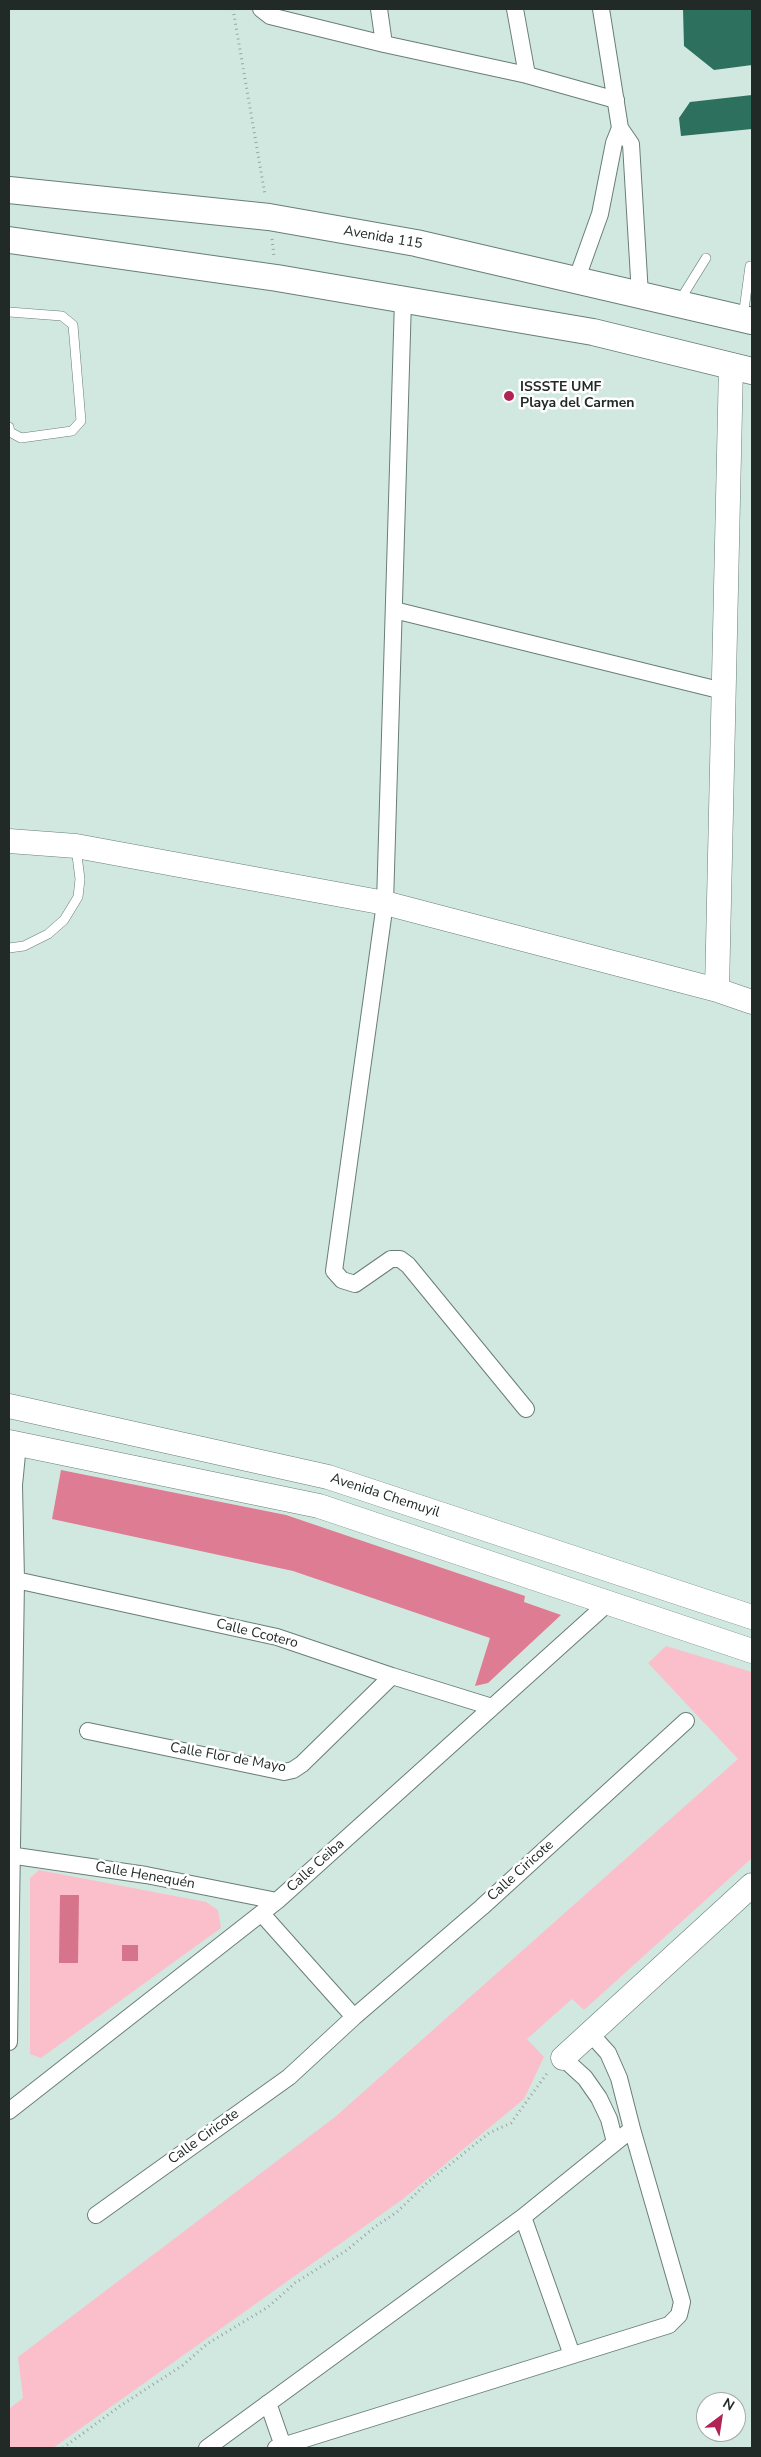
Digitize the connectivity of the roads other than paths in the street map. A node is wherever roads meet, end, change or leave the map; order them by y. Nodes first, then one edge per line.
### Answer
1 (260, 9) edge
2 (379, 9) edge
3 (515, 9) edge
4 (601, 9) edge
5 (384, 44) junction
6 (527, 75) junction
7 (616, 100) junction
8 (620, 128) junction
9 (9, 190) edge
10 (9, 240) edge
11 (706, 258) dead end
12 (750, 266) dead end
13 (576, 281) junction
14 (640, 295) junction
15 (403, 300) junction
16 (678, 304) junction
17 (9, 312) edge
18 (748, 320) edge
19 (741, 368) edge
20 (9, 427) edge
21 (394, 610) junction
22 (723, 691) junction
23 (9, 841) edge
24 (76, 846) junction
25 (384, 903) junction
26 (9, 948) edge
27 (717, 990) junction
28 (752, 1002) edge
29 (9, 1406) edge
30 (526, 1409) dead end
31 (13, 1443) edge
32 (328, 1477) junction
33 (319, 1506) junction
34 (16, 1580) junction
35 (608, 1603) junction
36 (752, 1617) edge
37 (752, 1651) edge
38 (392, 1676) junction
39 (492, 1707) junction
40 (686, 1721) dead end
41 (88, 1731) dead end
42 (10, 1855) edge
43 (752, 1885) edge
44 (277, 1901) junction
45 (262, 1914) junction
46 (354, 2017) junction
47 (589, 2032) junction
48 (9, 2042) edge
49 (563, 2058) joint
50 (9, 2112) edge
51 (632, 2129) junction
52 (615, 2142) junction
53 (96, 2215) dead end
54 (523, 2217) junction
55 (572, 2356) junction
56 (268, 2404) junction
57 (279, 2447) edge
58 (207, 2448) edge

1 - 5 street
2 - 5 street
3 - 6 street
4 - 7 street
5 - 6 street
6 - 7 street
7 - 8 street
8 - 13 street
8 - 14 street
9 - 13 main road, Avenida 115
10 - 15 main road
11 - 16 lane
12 - 18 lane
13 - 14 main road, Avenida 115
14 - 16 main road, Avenida 115
15 - 19 main road
15 - 21 street
16 - 18 main road, Avenida 115
17 - 20 lane
19 - 22 main road
21 - 22 street
21 - 25 street
22 - 27 main road
23 - 24 main road
24 - 25 main road
24 - 26 lane
25 - 27 main road
25 - 30 street
27 - 28 main road
29 - 32 main road, Avenida Chemuyil
31 - 33 main road
31 - 34 street
32 - 33 main road
32 - 36 main road, Avenida Chemuyil
33 - 35 main road
34 - 38 street, Calle Ccotero
34 - 42 street
35 - 37 main road
35 - 39 street, Calle Ceiba
38 - 39 street, Calle Ccotero
38 - 41 street, Calle Flor de Mayo
39 - 44 street, Calle Ceiba
40 - 46 street, Calle Ciricote
42 - 44 street, Calle Henequén
42 - 48 street
43 - 47 main road
44 - 45 street, Calle Ceiba
45 - 46 street
45 - 50 street, Calle Ceiba
46 - 53 street, Calle Ciricote
47 - 49 main road
47 - 51 street
49 - 52 street
51 - 52 street
51 - 55 street
52 - 54 street
54 - 55 street
54 - 56 street
55 - 57 street
56 - 57 street
56 - 58 street

